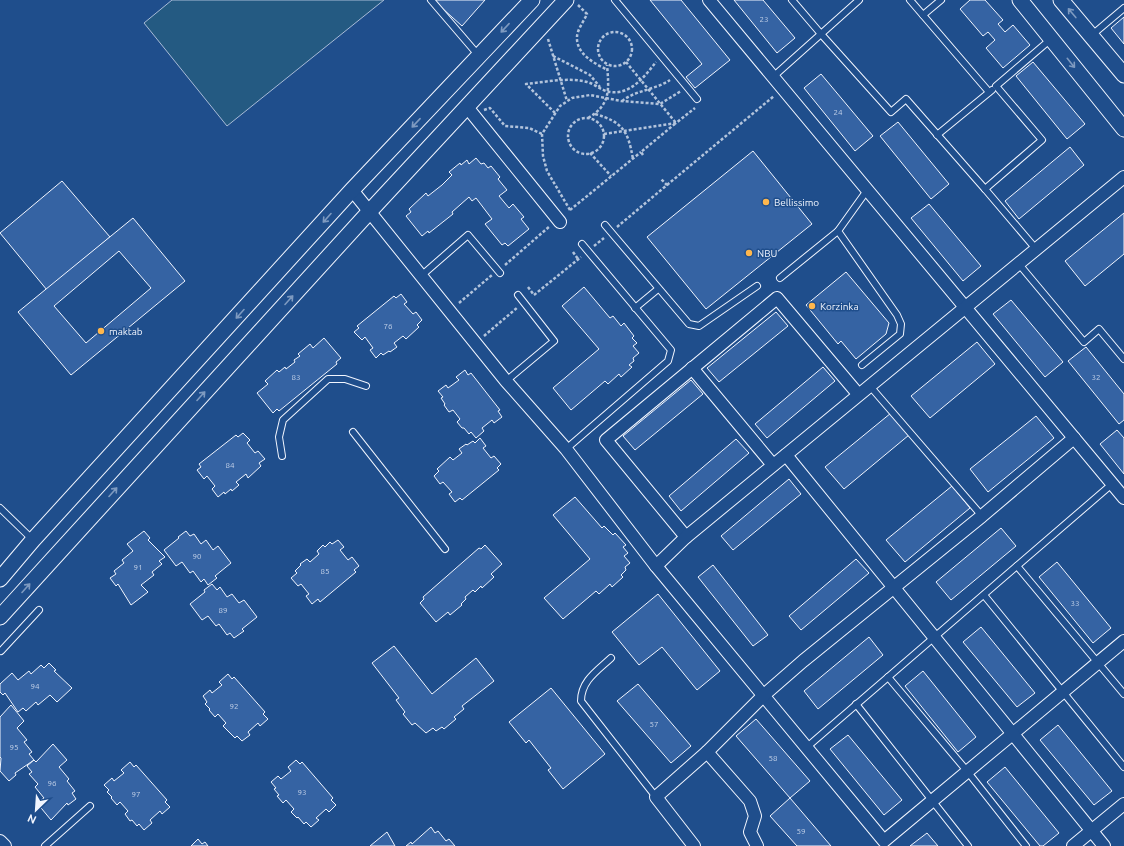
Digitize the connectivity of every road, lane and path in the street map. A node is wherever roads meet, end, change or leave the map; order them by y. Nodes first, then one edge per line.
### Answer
1 (431, 0) edge
2 (532, 0) edge
3 (615, 0) edge
4 (709, 0) edge
5 (792, 0) edge
6 (859, 0) edge
7 (910, 0) edge
8 (941, 0) edge
9 (1020, 0) edge
10 (1061, 0) edge
11 (572, 2) edge
12 (1124, 8) edge
13 (923, 15) junction
14 (821, 34) junction
15 (547, 35) dead end
16 (1091, 36) junction
17 (1052, 39) junction
18 (660, 54) junction
19 (479, 56) junction
20 (553, 56) junction
21 (626, 62) junction
22 (607, 65) junction
23 (608, 70) junction
24 (677, 75) junction
25 (1124, 75) edge
26 (774, 76) junction
27 (561, 80) junction
28 (641, 80) junction
29 (996, 86) junction
30 (600, 87) junction
31 (687, 88) junction
32 (784, 88) junction
33 (648, 90) junction
34 (609, 92) junction
35 (989, 92) junction
36 (607, 97) junction
37 (697, 99) joint
38 (567, 101) junction
39 (622, 101) junction
40 (660, 104) junction
41 (469, 110) junction
42 (555, 113) junction
43 (595, 114) junction
44 (588, 118) junction
45 (676, 123) junction
46 (1124, 129) edge
47 (626, 131) junction
48 (542, 134) junction
49 (604, 134) junction
50 (937, 135) junction
51 (590, 153) junction
52 (633, 159) junction
53 (611, 176) junction
54 (1124, 177) edge
55 (661, 178) dead end
56 (667, 185) junction
57 (868, 189) junction
58 (985, 189) junction
59 (352, 190) junction
60 (570, 210) junction
61 (370, 211) junction
62 (557, 223) joint
63 (605, 225) dead end
64 (838, 231) junction
65 (611, 232) junction
66 (582, 244) dead end
67 (1036, 249) junction
68 (588, 251) junction
69 (573, 252) dead end
70 (578, 259) junction
71 (1018, 264) junction
72 (500, 273) dead end
73 (421, 276) junction
74 (780, 278) dead end
75 (757, 286) dead end
76 (528, 287) dead end
77 (658, 289) junction
78 (518, 295) dead end
79 (534, 295) junction
80 (524, 303) junction
81 (966, 306) junction
82 (635, 308) junction
83 (476, 344) junction
84 (1124, 359) edge
85 (862, 365) dead end
86 (692, 368) junction
87 (506, 381) junction
88 (869, 385) junction
89 (366, 386) dead end
90 (858, 394) junction
91 (353, 432) dead end
92 (1074, 438) junction
93 (566, 449) junction
94 (786, 455) junction
95 (282, 456) dead end
96 (773, 465) junction
97 (1112, 484) junction
98 (1124, 498) edge
99 (0, 508) edge
100 (982, 516) junction
101 (686, 537) junction
102 (33, 540) junction
103 (445, 549) dead end
104 (656, 566) junction
105 (1017, 566) junction
106 (0, 579) edge
107 (893, 586) junction
108 (984, 595) junction
109 (39, 610) dead end
110 (0, 617) edge
111 (934, 638) junction
112 (1124, 641) edge
113 (1, 651) edge
114 (611, 658) dead end
115 (1098, 663) junction
116 (888, 677) junction
117 (1063, 692) junction
118 (1124, 694) edge
119 (764, 695) junction
120 (856, 704) junction
121 (1012, 734) junction
122 (807, 747) junction
123 (707, 752) junction
124 (1124, 767) edge
125 (967, 771) junction
126 (656, 797) junction
127 (932, 800) junction
128 (1124, 804) edge
129 (90, 806) dead end
130 (1092, 830) junction
131 (0, 840) edge
132 (886, 843) edge
133 (5, 846) edge
134 (45, 846) edge
135 (694, 846) edge
136 (757, 846) edge
137 (968, 846) edge
138 (1026, 846) edge
139 (1073, 846) edge
140 (1104, 846) edge

1 - 19 lane
2 -> 19 street
3 - 18 lane
4 - 26 street
5 - 14 lane
6 - 14 lane
7 - 13 lane
8 - 13 lane
9 - 17 street
16 -> 10 street
11 - 23 path
11 - 41 street
12 - 16 lane
13 - 35 lane
14 - 26 lane
14 - 50 lane
15 - 20 path
16 - 25 street
17 - 29 lane
17 -> 46 street
18 - 24 lane
18 - 28 path
19 -> 59 street
20 - 27 path
20 - 30 path
21 - 22 path
21 - 22 path
21 - 28 path
22 - 23 path
23 - 34 path
24 - 31 lane
24 - 33 path
26 - 32 street
27 - 30 path
27 - 38 path
27 - 42 path
28 - 33 path
28 - 34 path
29 - 35 lane
29 - 58 lane
30 - 34 path
31 - 37 lane
31 - 40 path
32 - 56 path
32 - 57 street
33 - 39 path
33 - 40 path
34 - 36 path
35 - 50 lane
36 - 38 path
36 - 39 path
36 - 43 path
37 - 45 path
38 - 42 path
39 - 40 path
40 - 45 path
41 - 48 path
41 - 61 street
41 - 62 street
42 - 48 path
43 - 44 path
43 - 47 path
44 - 49 path
44 - 51 path
45 - 47 path
45 - 52 path
47 - 49 path
47 - 52 path
48 - 60 path
49 - 51 path
50 - 58 lane
51 - 53 path
52 - 53 path
53 - 60 path
54 - 67 street
55 - 56 path
56 - 65 path
57 - 64 lane
57 - 81 street
58 - 67 lane
59 - 61 street
59 -> 102 street
60 - 62 path
61 - 73 street
110 -> 61 street
63 - 65 lane
64 - 74 lane
64 - 85 lane
65 - 68 path
65 - 77 lane
66 - 68 lane
67 - 71 street
68 - 70 path
68 - 82 lane
69 - 70 path
70 - 79 path
71 - 81 street
71 - 84 lane
72 - 73 lane
73 - 83 street
75 - 77 lane
76 - 79 path
77 - 82 lane
78 - 80 lane
79 - 80 path
80 - 83 path
80 - 87 lane
81 - 88 street
81 - 92 street
82 - 93 lane
83 - 87 street
86 - 90 street
86 - 96 street
86 - 101 street
87 - 93 street
88 - 90 street
88 - 100 lane
89 - 95 lane
90 - 94 street
91 - 103 lane
92 - 97 street
92 - 100 street
93 - 104 street
94 - 96 street
94 - 107 street
96 - 101 street
97 - 98 street
97 - 105 lane
99 - 102 lane
100 - 107 street
101 - 104 street
102 - 106 street
104 - 119 street
105 - 108 lane
105 - 115 lane
107 - 111 street
107 - 119 street
108 - 111 lane
108 - 117 lane
109 - 113 lane
111 - 116 lane
111 - 121 street
112 - 115 street
114 - 126 lane
115 - 117 street
115 - 118 lane
116 - 120 lane
116 - 125 lane
117 - 121 street
117 - 124 lane
119 - 122 street
119 - 123 street
120 - 122 lane
120 - 127 lane
121 - 125 street
121 - 130 street
122 - 132 street
123 - 126 street
123 - 136 street
125 - 127 street
125 - 138 lane
126 - 135 street
127 - 132 street
127 - 137 lane
128 - 130 street
129 - 134 lane
130 - 139 street
130 - 140 street
131 - 133 street

